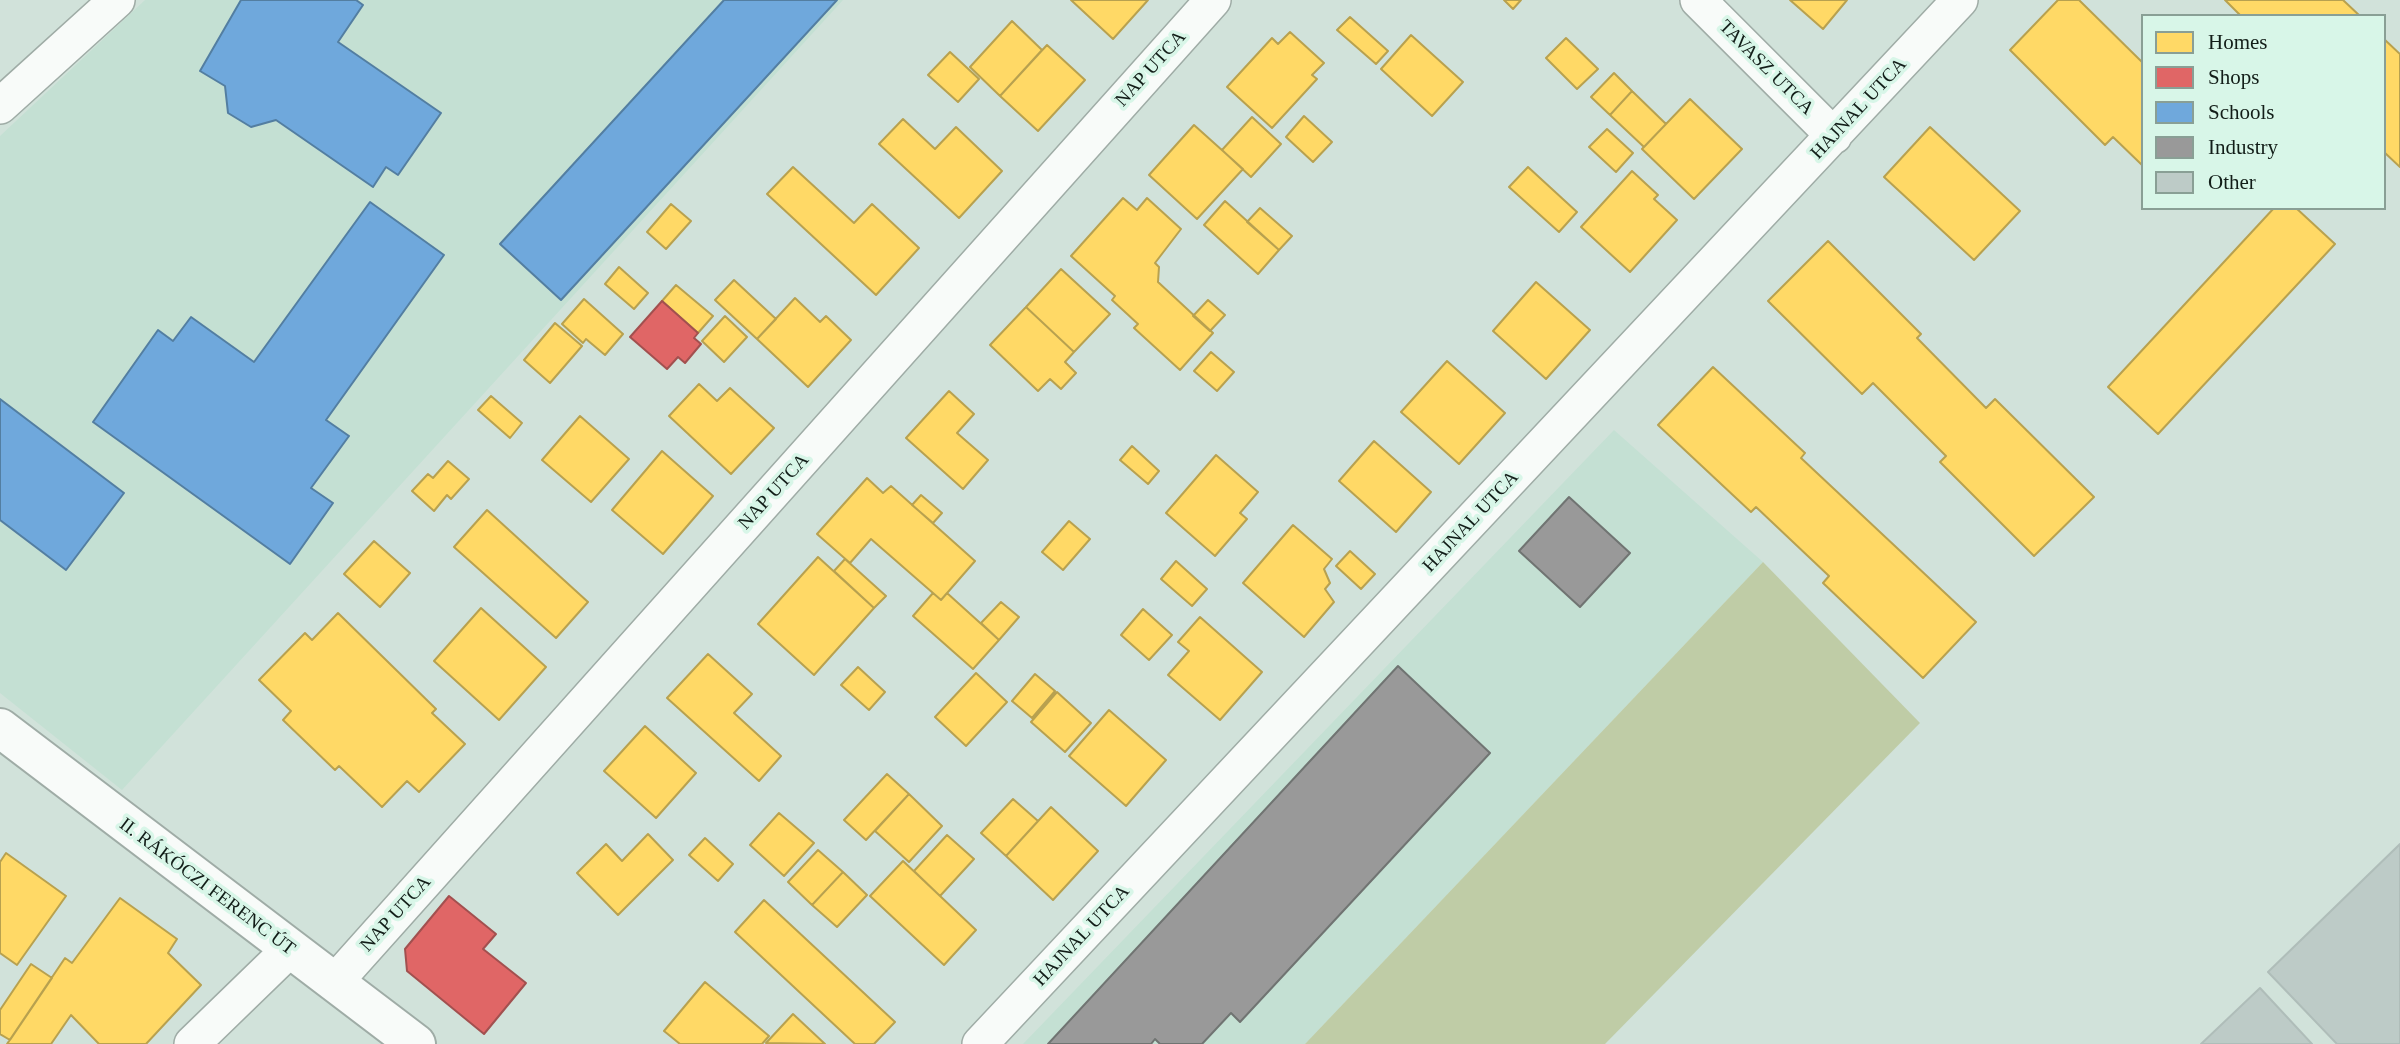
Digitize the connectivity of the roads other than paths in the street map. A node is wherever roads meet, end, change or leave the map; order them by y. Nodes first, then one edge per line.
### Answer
1 (117, 0) edge
2 (1213, 0) edge
3 (1698, 0) edge
4 (1960, 0) edge
5 (0, 106) edge
6 (1834, 136) junction
7 (0, 728) edge
8 (290, 949) junction
9 (334, 983) junction
10 (192, 1044) edge
11 (416, 1044) edge
12 (980, 1044) edge

1 - 5 street
2 - 9 street, NAP UTCA
3 - 6 street, TAVASZ UTCA
4 - 6 street, HAJNAL UTCA
6 - 12 street, HAJNAL UTCA
7 - 8 main road, II. RÁKÓCZI FERENC ÚT
8 - 9 main road, II. RÁKÓCZI FERENC ÚT
8 - 10 street
9 - 11 main road, II. RÁKÓCZI FERENC ÚT

